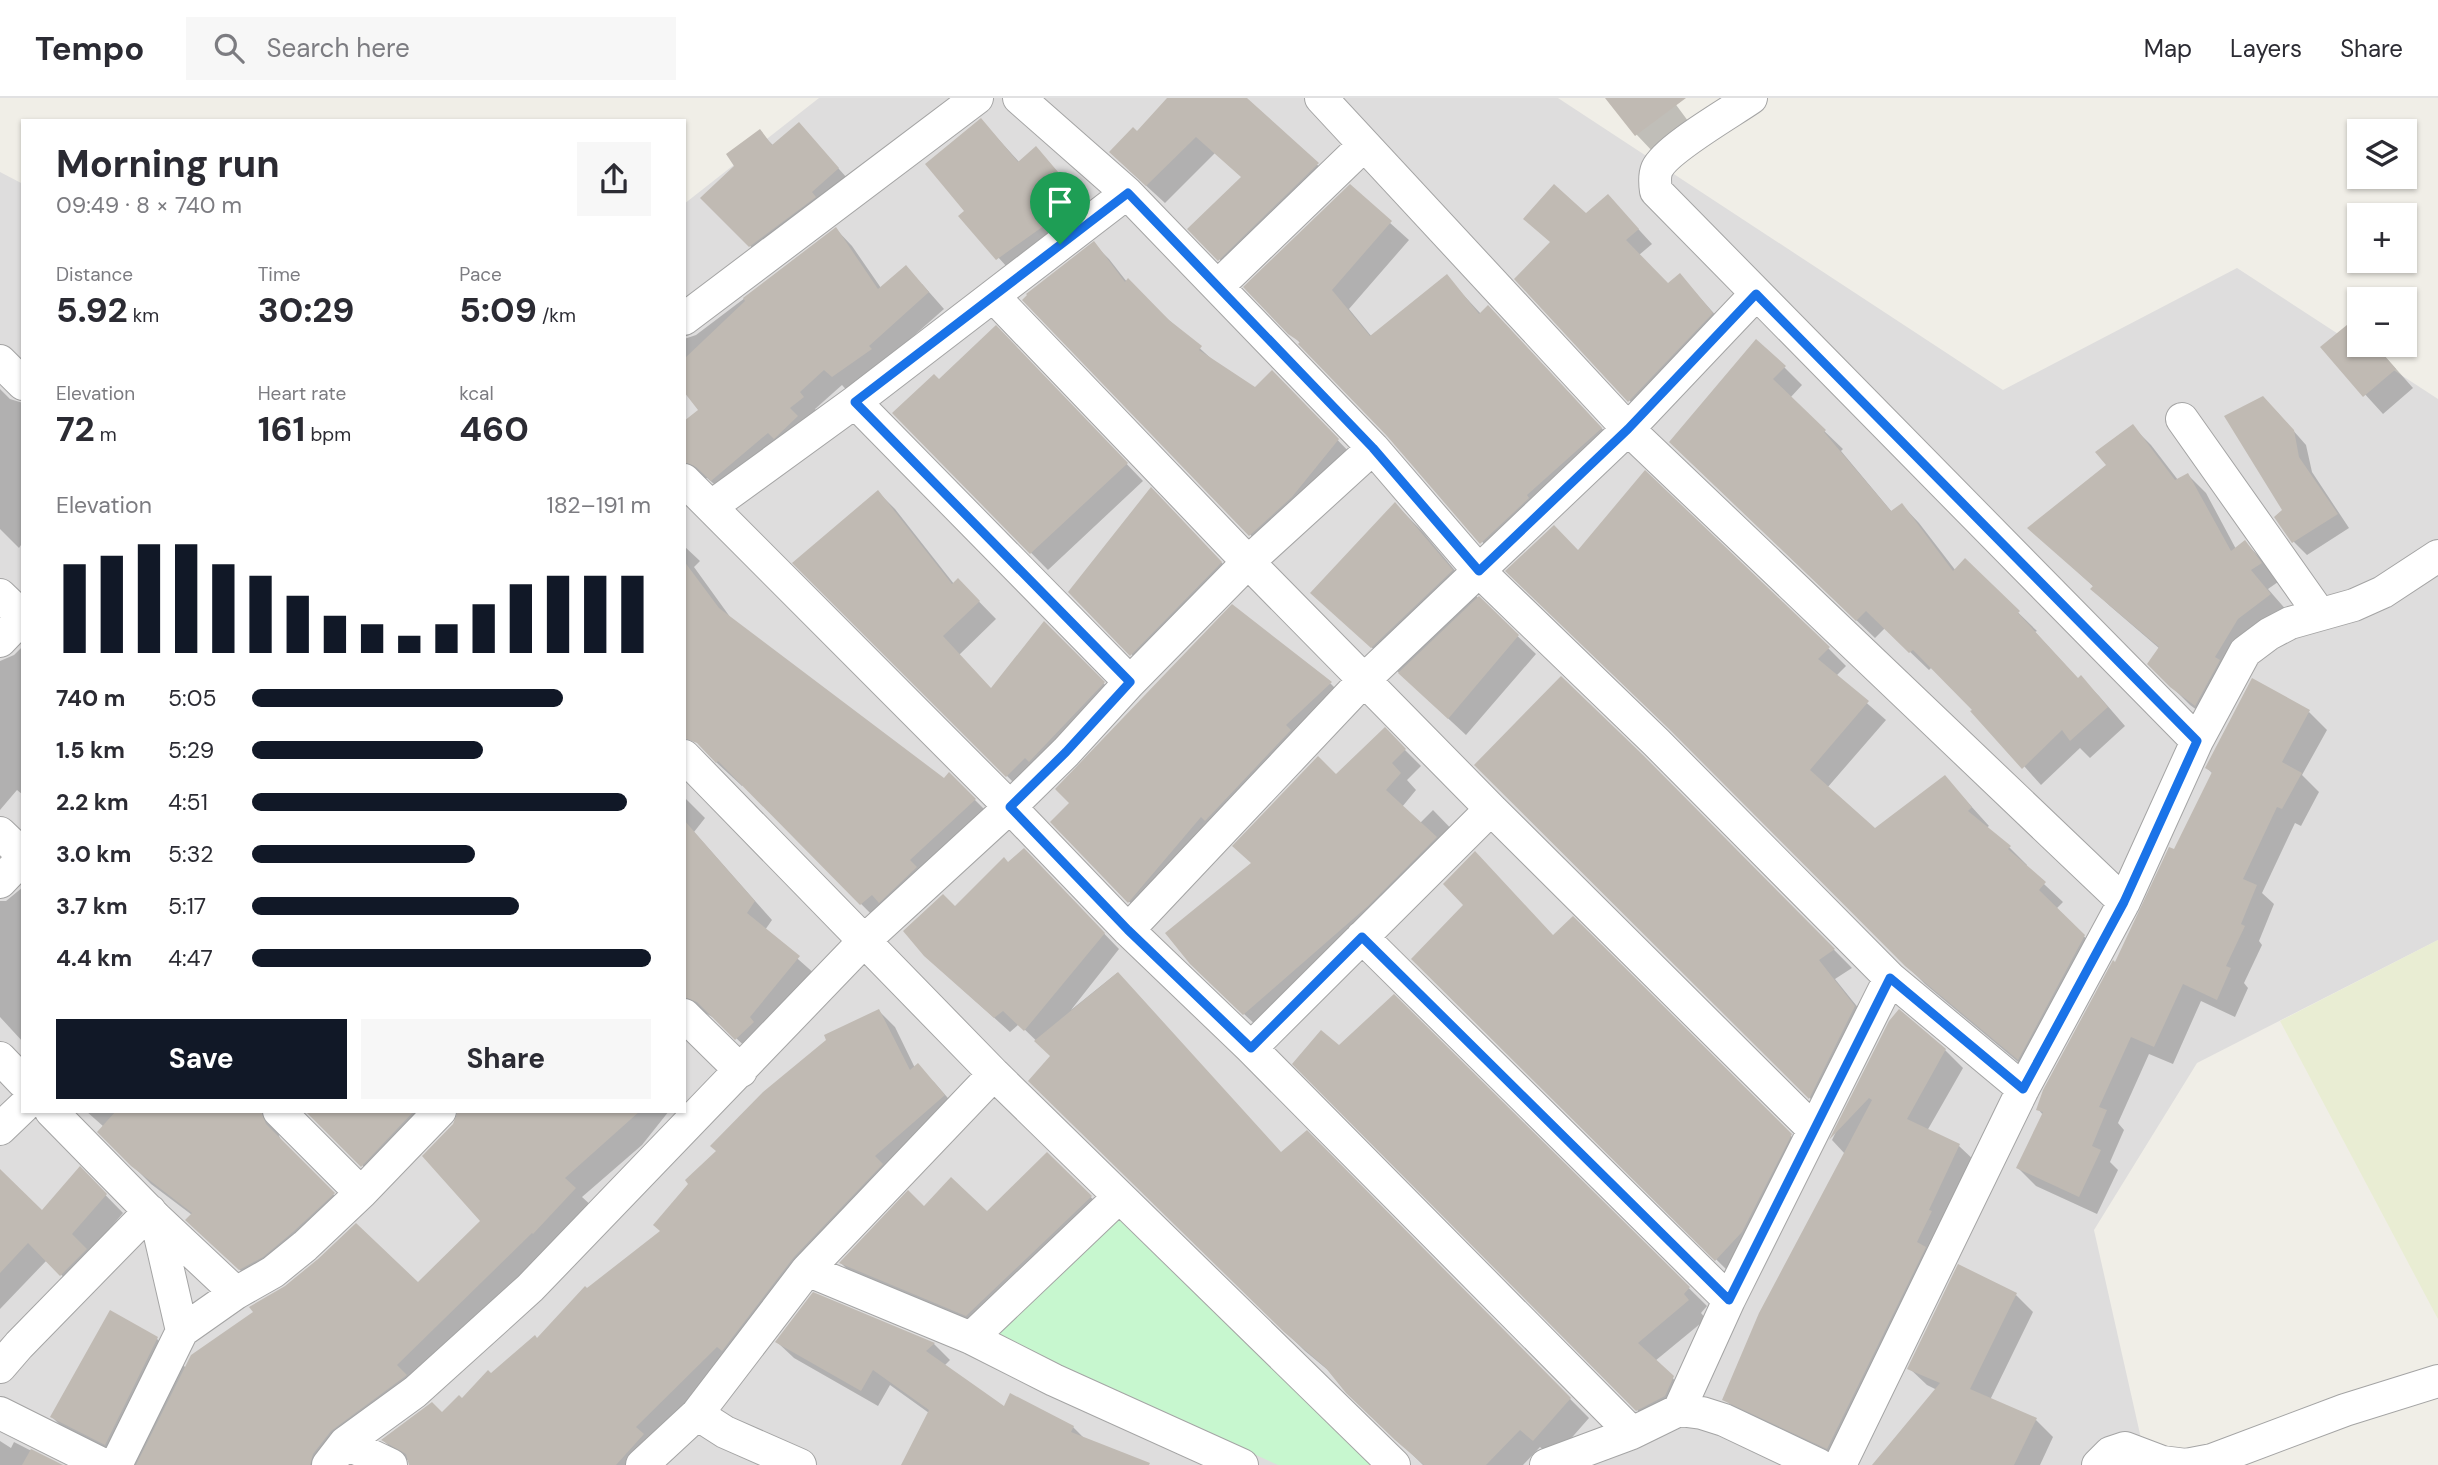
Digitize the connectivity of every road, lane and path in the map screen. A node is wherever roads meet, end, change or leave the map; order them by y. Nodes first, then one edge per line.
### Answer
1 (977, 98) edge
2 (1019, 98) edge
3 (1321, 98) edge
4 (1751, 98) edge
5 (1363, 146) junction
6 (1128, 193) junction
7 (1218, 286) junction
8 (1756, 294) junction
9 (993, 296) junction
10 (686, 317) edge
11 (0, 361) edge
12 (21, 382) edge
13 (855, 402) junction
14 (2182, 419) dead end
15 (1628, 429) junction
16 (1373, 448) junction
17 (686, 482) edge
18 (712, 506) junction
19 (2438, 556) edge
20 (1248, 562) junction
21 (1479, 571) junction
22 (0, 595) edge
23 (2319, 614) junction
24 (21, 615) edge
25 (21, 619) edge
26 (0, 641) edge
27 (1364, 680) junction
28 (1130, 682) junction
29 (2197, 741) junction
30 (686, 758) edge
31 (1010, 807) junction
32 (1491, 809) junction
33 (0, 833) edge
34 (21, 855) edge
35 (21, 859) edge
36 (0, 882) edge
37 (2124, 902) junction
38 (1128, 930) junction
39 (1362, 937) junction
40 (865, 940) junction
41 (1890, 978) junction
42 (686, 1017) edge
43 (1251, 1048) junction
44 (0, 1058) edge
45 (741, 1071) junction
46 (994, 1074) junction
47 (21, 1080) edge
48 (2023, 1089) junction
49 (21, 1109) edge
50 (53, 1113) edge
51 (281, 1113) edge
52 (438, 1113) edge
53 (0, 1129) edge
54 (1813, 1129) junction
55 (361, 1193) junction
56 (1119, 1197) junction
57 (153, 1215) junction
58 (807, 1270) junction
59 (236, 1293) junction
60 (1729, 1300) junction
61 (182, 1331) junction
62 (971, 1338) junction
63 (0, 1367) edge
64 (2438, 1381) edge
65 (1679, 1410) junction
66 (0, 1413) edge
67 (697, 1414) junction
68 (1632, 1433) junction
69 (337, 1454) edge
70 (747, 1455) edge
71 (104, 1465) edge
72 (116, 1465) edge
73 (391, 1465) edge
74 (642, 1465) edge
75 (800, 1465) edge
76 (1242, 1465) edge
77 (1394, 1465) edge
78 (1546, 1465) edge
79 (1819, 1465) edge
80 (1840, 1465) edge
81 (2098, 1465) edge

1 - 10 street
2 - 6 street
3 - 5 street
4 - 8 street
5 - 7 street
5 - 15 street
6 - 7 street
6 - 9 street
7 - 16 street
8 - 15 street
8 - 29 street
9 - 13 street
9 - 20 street
11 - 12 street
13 - 18 street
13 - 28 street
14 - 23 street
15 - 21 street
15 - 37 street
16 - 20 street
16 - 21 street
17 - 18 street
18 - 31 street
19 - 23 street
20 - 27 street
20 - 28 street
21 - 27 street
21 - 41 street
22 - 24 street
23 - 29 street
25 - 26 street
27 - 32 street
27 - 38 street
28 - 31 street
29 - 37 street
30 - 40 street
31 - 38 street
31 - 40 street
32 - 39 street
32 - 54 street
33 - 34 street
35 - 36 street
37 - 48 street
38 - 43 street
39 - 43 street
39 - 60 street
40 - 45 street
40 - 46 street
41 - 48 street
41 - 54 street
42 - 45 street
43 - 68 street
44 - 47 street
45 - 69 street
46 - 56 street
46 - 58 street
48 - 80 street
49 - 53 street
50 - 57 street
51 - 55 street
52 - 55 street
54 - 60 street
55 - 59 street
56 - 62 street
56 - 77 street
57 - 59 street
57 - 61 street
57 - 63 street
58 - 62 street
58 - 67 street
59 - 61 street
60 - 65 street
61 - 72 street
62 - 76 street
64 - 81 street
65 - 68 street
65 - 79 street
66 - 71 street
67 - 70 street
67 - 74 street
68 - 78 street
69 - 73 street
70 - 75 street

